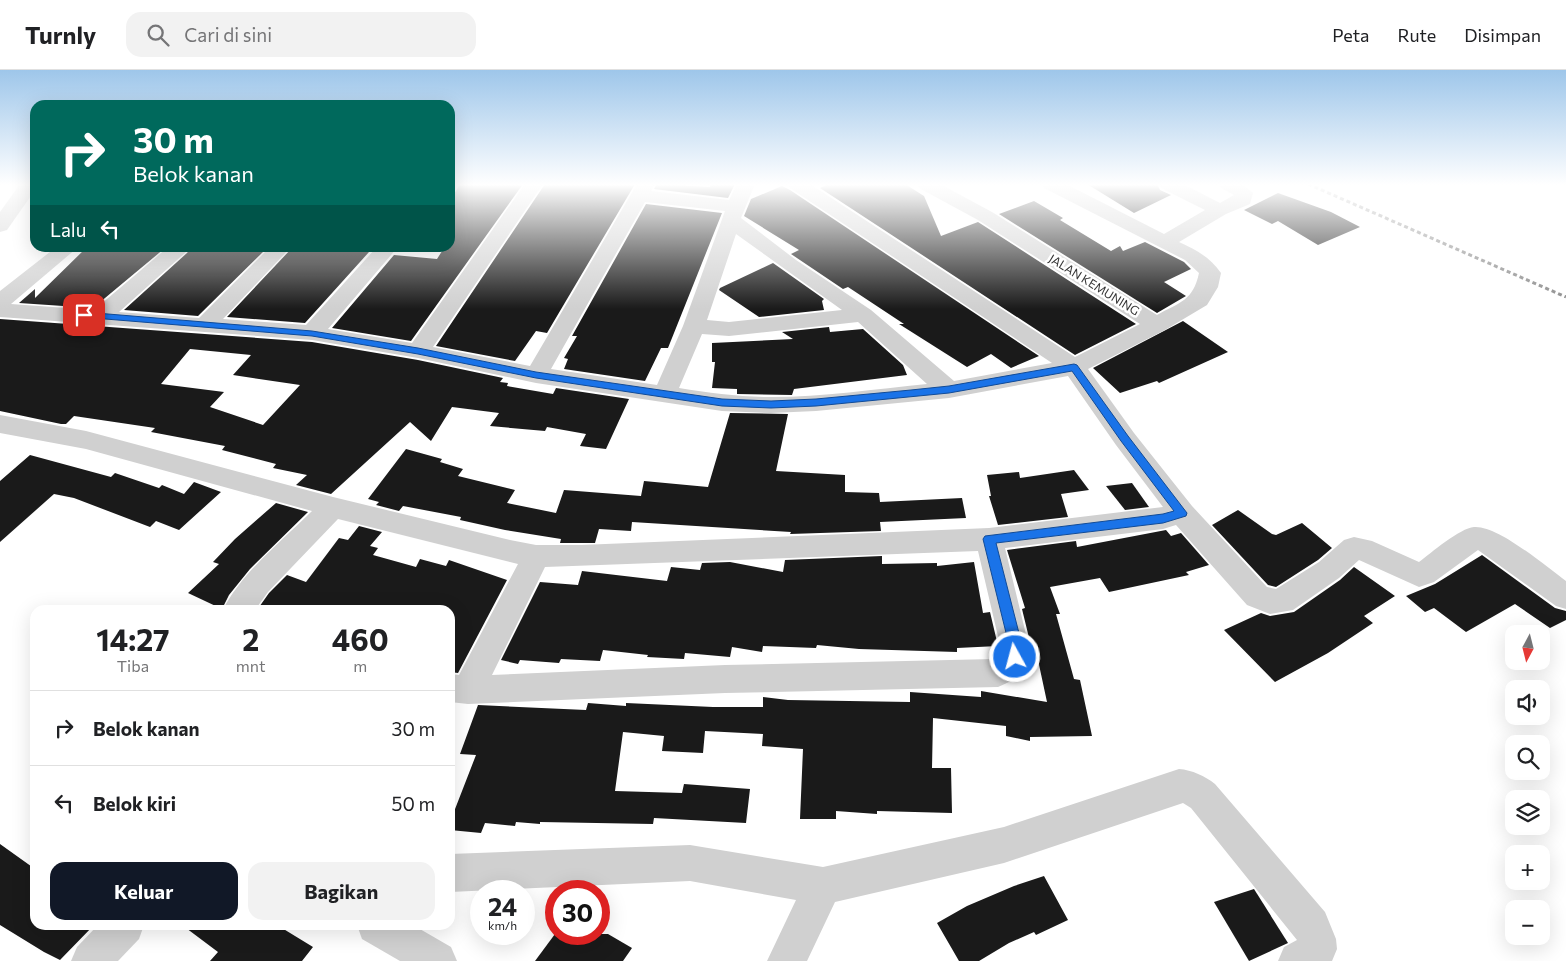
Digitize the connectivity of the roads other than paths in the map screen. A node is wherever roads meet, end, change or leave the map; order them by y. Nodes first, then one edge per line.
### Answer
1 (505, 226) edge
2 (622, 226) edge
3 (730, 226) edge
4 (748, 226) edge
5 (860, 226) edge
6 (1001, 226) edge
7 (1132, 226) edge
8 (1192, 226) edge
9 (1164, 242) junction
10 (62, 252) edge
11 (174, 252) edge
12 (276, 252) edge
13 (384, 252) edge
14 (0, 302) edge
15 (0, 310) edge
16 (863, 314) junction
17 (101, 316) junction
18 (205, 325) junction
19 (1157, 325) junction
20 (694, 326) junction
21 (312, 334) junction
22 (418, 351) junction
23 (1074, 367) junction
24 (536, 375) junction
25 (949, 390) junction
26 (665, 394) junction
27 (11, 426) edge
28 (0, 445) edge
29 (333, 507) junction
30 (1182, 513) junction
31 (989, 539) junction
32 (536, 556) junction
33 (1566, 597) edge
34 (242, 605) edge
35 (459, 689) edge
36 (455, 873) edge
37 (823, 886) junction
38 (120, 930) edge
39 (384, 930) edge
40 (92, 961) edge
41 (437, 961) edge
42 (787, 961) edge
43 (1298, 961) edge

1 - 22 street
2 - 24 street
3 - 20 street
4 - 16 street
5 - 23 street
6 - 19 street, JALAN KEMUNING
7 - 9 street
8 - 9 street
9 - 19 street
10 - 14 street
11 - 17 street
12 - 18 street
13 - 21 street
15 - 17 street
16 - 20 street
16 - 25 street
17 - 18 street
18 - 21 street
19 - 23 street
20 - 26 street
21 - 22 street
22 - 24 street
23 - 25 street
23 - 30 street
24 - 26 street
25 - 26 street
27 - 28 street
27 - 29 street
29 - 32 street
29 - 34 street
30 - 31 street
30 - 33 street
31 - 32 street
31 - 35 street
32 - 35 street
36 - 37 street
37 - 42 street
37 - 43 street
38 - 40 street
39 - 41 street

